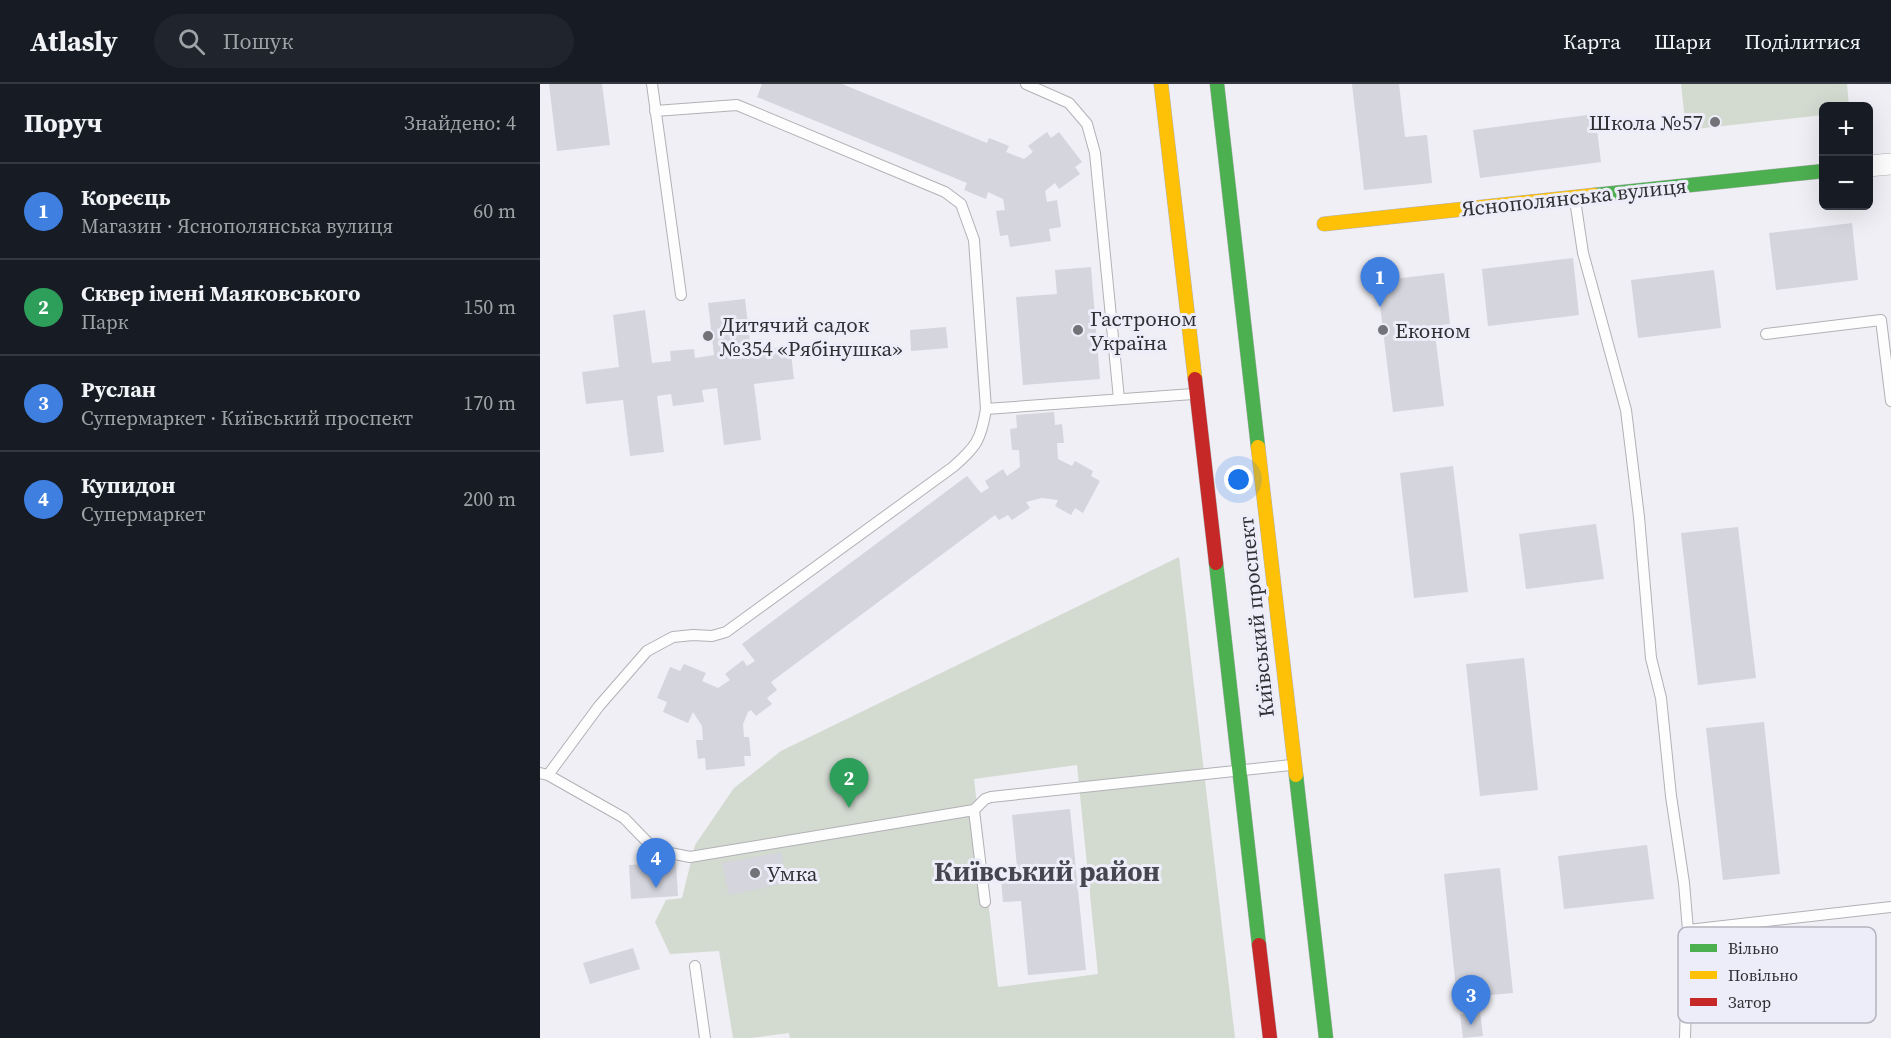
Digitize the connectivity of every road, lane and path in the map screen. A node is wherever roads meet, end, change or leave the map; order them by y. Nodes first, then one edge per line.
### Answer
1 (652, 84) edge
2 (1026, 84) edge
3 (1161, 84) edge
4 (1217, 84) edge
5 (655, 111) junction
6 (1891, 164) edge
7 (1873, 166) edge
8 (1819, 172) edge
9 (1574, 197) junction
10 (1324, 224) dead end
11 (681, 296) dead end
12 (1766, 334) dead end
13 (1196, 393) junction
14 (1119, 399) junction
15 (1891, 401) edge
16 (986, 409) junction
17 (1294, 765) junction
18 (1239, 770) junction
19 (544, 774) edge
20 (974, 810) junction
21 (985, 902) dead end
22 (1891, 907) edge
23 (1688, 927) edge
24 (1714, 927) edge
25 (695, 966) dead end
26 (1686, 1023) edge
27 (705, 1038) edge
28 (1270, 1038) edge
29 (1326, 1038) edge
30 (1685, 1038) edge

1 - 5 lane
2 - 14 lane
3 - 13 main road, Київський проспект
4 - 17 main road, Київський проспект
5 - 11 lane
5 - 16 lane
6 - 7 street
8 - 9 main road, Яснополянська вулиця
9 - 10 main road, Яснополянська вулиця
9 - 23 lane
12 - 15 lane
13 - 14 lane
13 - 18 main road, Київський проспект
14 - 16 lane
16 - 19 lane
17 - 18 lane
17 - 29 main road, Київський проспект
18 - 20 lane
18 - 28 main road, Київський проспект
19 - 20 lane
20 - 21 lane
22 - 24 lane
25 - 27 lane
26 - 30 lane

